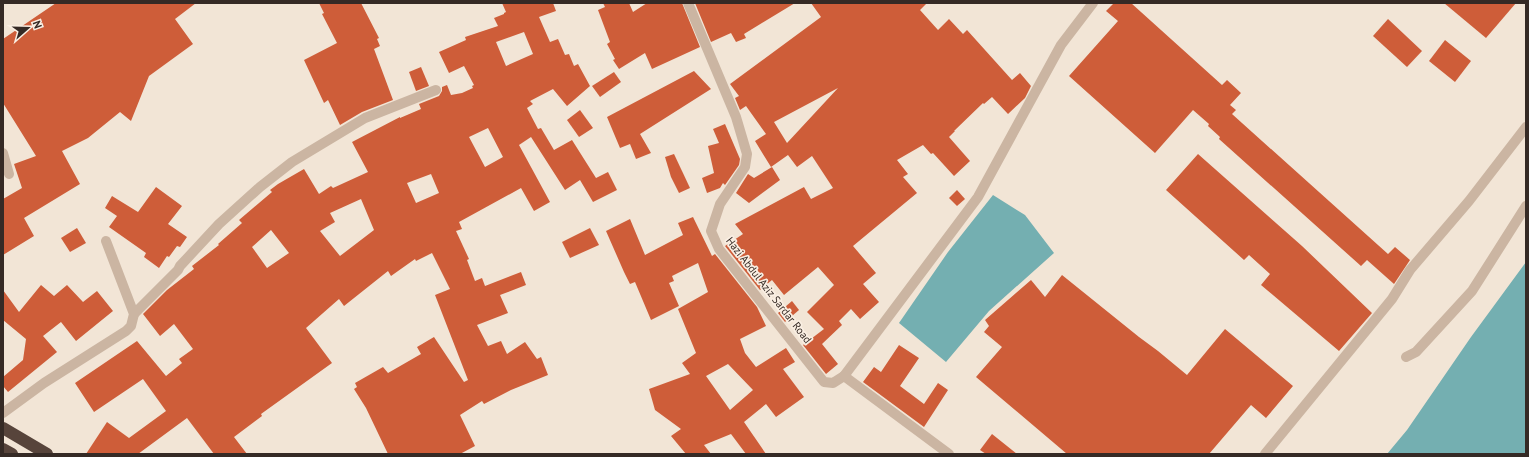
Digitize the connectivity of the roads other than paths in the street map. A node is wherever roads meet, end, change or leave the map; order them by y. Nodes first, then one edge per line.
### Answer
1 (688, 3) edge
2 (1093, 3) edge
3 (436, 90) dead end
4 (1526, 127) edge
5 (3, 153) edge
6 (9, 174) dead end
7 (1526, 206) edge
8 (106, 241) dead end
9 (134, 314) junction
10 (1406, 357) dead end
11 (844, 376) junction
12 (3, 413) edge
13 (3, 428) edge
14 (3, 449) edge
15 (12, 454) edge
16 (47, 454) edge
17 (949, 454) edge
18 (1265, 454) edge

1 - 11 street, Hazi Abdul Aziz Sardar Road
2 - 11 street
3 - 9 street
4 - 18 street
5 - 6 street
7 - 10 street
8 - 9 street
9 - 12 street
11 - 17 street
13 - 16 highway
14 - 15 highway

